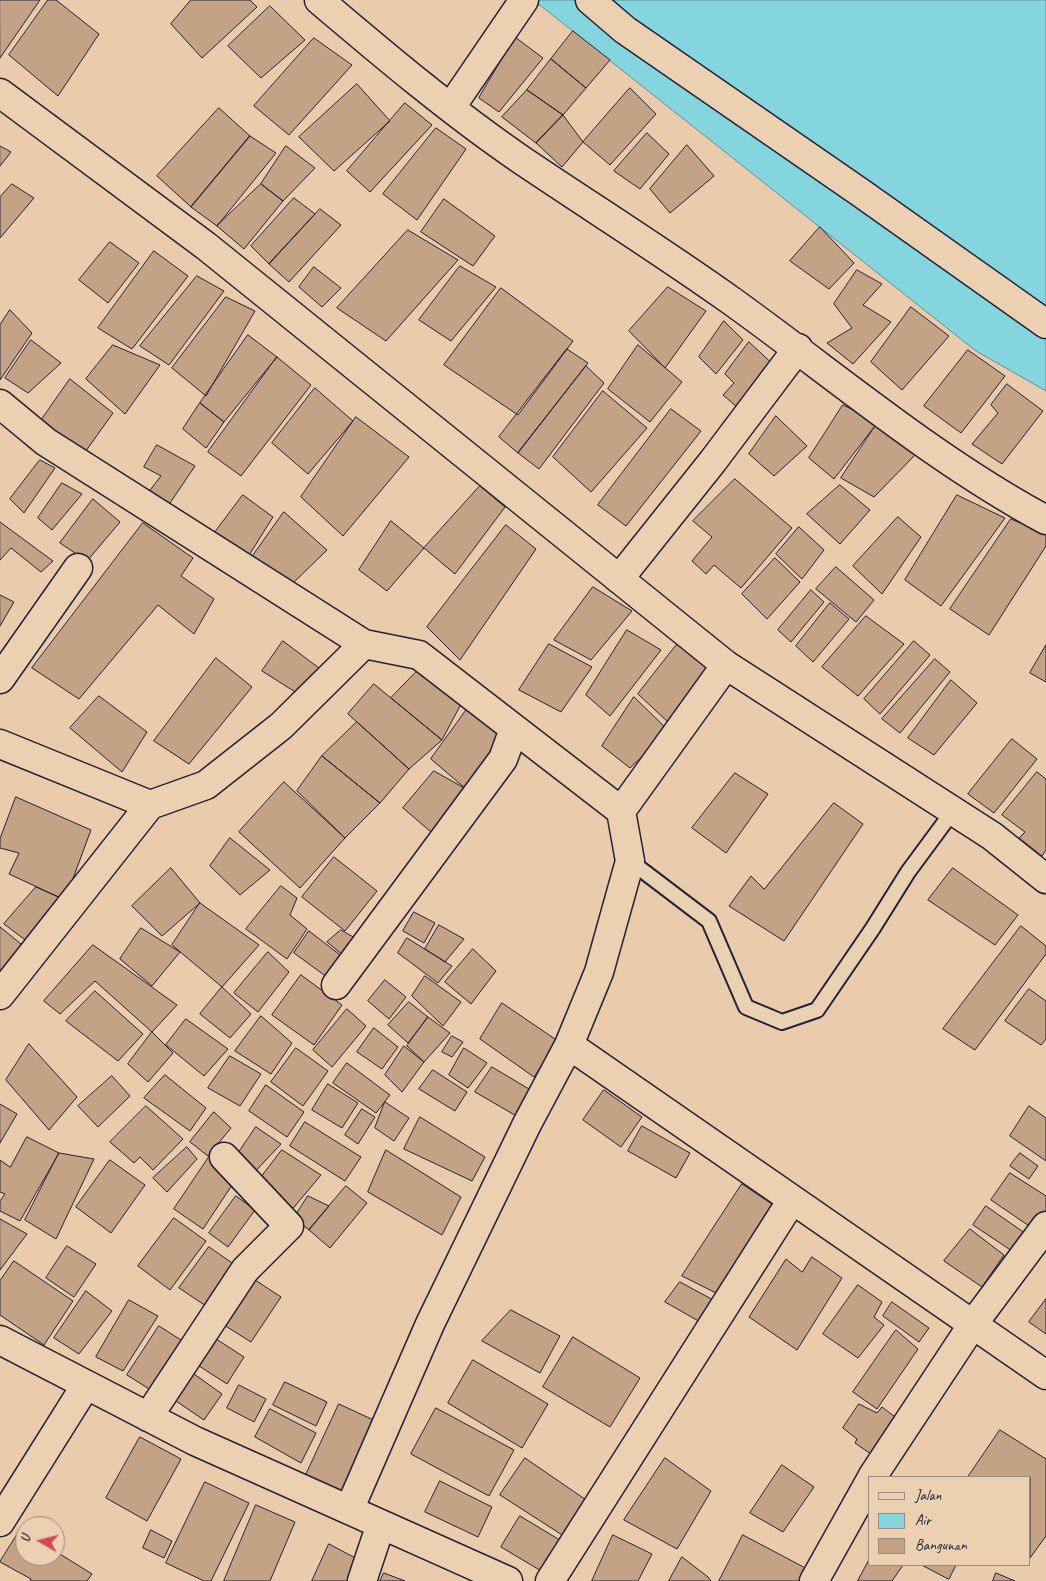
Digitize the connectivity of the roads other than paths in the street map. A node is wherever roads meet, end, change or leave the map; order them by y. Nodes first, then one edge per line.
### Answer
1 (319, 0) edge
2 (524, 0) edge
3 (590, 0) edge
4 (0, 93) edge
5 (451, 106) junction
6 (1046, 324) edge
7 (798, 348) junction
8 (0, 404) edge
9 (1046, 520) edge
10 (78, 568) dead end
11 (619, 579) junction
12 (364, 644) junction
13 (726, 666) junction
14 (0, 679) edge
15 (514, 729) junction
16 (0, 744) edge
17 (150, 805) junction
18 (621, 811) junction
19 (953, 811) junction
20 (630, 861) junction
21 (1046, 879) edge
22 (336, 985) dead end
23 (0, 995) edge
24 (569, 1045) junction
25 (224, 1157) dead end
26 (792, 1200) junction
27 (1046, 1226) edge
28 (972, 1324) junction
29 (2, 1348) edge
30 (1046, 1375) edge
31 (86, 1385) junction
32 (148, 1417) junction
33 (873, 1476) edge
34 (868, 1485) edge
35 (349, 1510) junction
36 (0, 1522) edge
37 (381, 1524) junction
38 (362, 1581) edge
39 (508, 1581) edge
40 (550, 1581) edge
41 (814, 1581) edge

1 - 5 main road
2 - 5 main road
3 - 6 main road
4 - 11 main road
5 - 7 main road
7 - 9 main road
7 - 11 main road
8 - 12 main road
10 - 14 main road
11 - 13 main road
12 - 15 main road
12 - 17 main road
13 - 18 main road
13 - 19 main road
15 - 18 main road
15 - 22 main road
16 - 17 main road
17 - 23 main road
18 - 20 main road
19 - 20 lane
19 - 21 main road
20 - 24 main road
24 - 26 main road
24 - 35 main road
25 - 32 main road
26 - 28 main road
26 - 40 main road
27 - 28 main road
28 - 30 main road
28 - 33 main road
29 - 31 main road
31 - 32 main road
31 - 36 main road
32 - 35 main road
34 - 41 main road
35 - 37 main road
37 - 38 main road
37 - 39 main road

